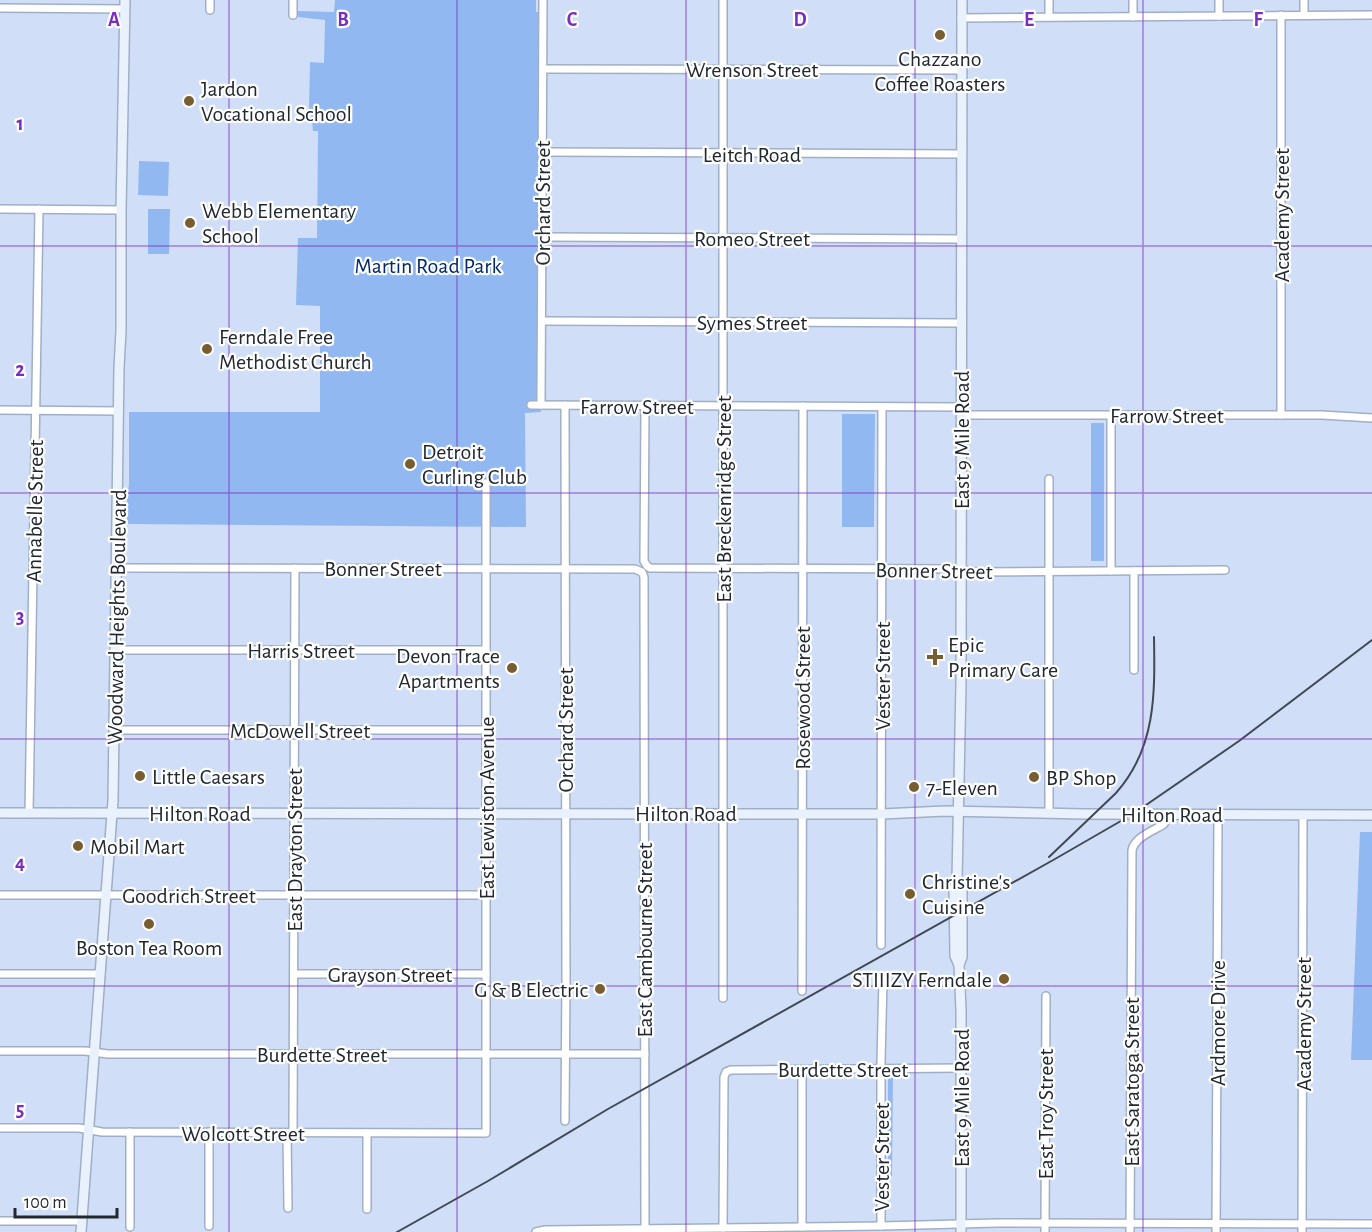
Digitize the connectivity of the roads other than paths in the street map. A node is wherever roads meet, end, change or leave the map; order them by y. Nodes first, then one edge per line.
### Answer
1 (210, 0) edge
2 (293, 0) edge
3 (543, 0) edge
4 (723, 0) edge
5 (962, 0) edge
6 (1049, 0) edge
7 (1134, 0) edge
8 (1219, 0) edge
9 (1304, 0) edge
10 (124, 5) edge
11 (0, 8) edge
12 (210, 10) dead end
13 (293, 15) dead end
14 (1281, 15) junction
15 (1304, 15) junction
16 (1372, 15) edge
17 (1219, 16) junction
18 (1049, 17) junction
19 (1133, 17) junction
20 (962, 18) junction
21 (543, 69) junction
22 (723, 69) junction
23 (961, 70) junction
24 (543, 152) junction
25 (723, 153) junction
26 (962, 154) junction
27 (0, 209) edge
28 (39, 209) junction
29 (121, 210) junction
30 (542, 237) junction
31 (723, 238) junction
32 (961, 239) junction
33 (542, 321) junction
34 (723, 322) junction
35 (961, 323) junction
36 (531, 405) dead end
37 (541, 405) junction
38 (565, 405) junction
39 (645, 406) junction
40 (723, 406) junction
41 (802, 406) junction
42 (882, 407) junction
43 (0, 410) edge
44 (35, 411) junction
45 (119, 411) junction
46 (961, 411) junction
47 (1111, 415) junction
48 (1281, 415) junction
49 (1372, 418) edge
50 (1049, 479) dead end
51 (486, 483) dead end
52 (117, 568) junction
53 (295, 568) junction
54 (565, 568) junction
55 (486, 569) junction
56 (723, 569) junction
57 (803, 569) junction
58 (882, 569) junction
59 (962, 570) junction
60 (1225, 570) dead end
61 (1049, 571) junction
62 (1111, 571) junction
63 (1134, 571) junction
64 (644, 577) joint
65 (115, 650) junction
66 (295, 650) junction
67 (486, 650) junction
68 (1134, 670) dead end
69 (114, 730) junction
70 (295, 730) junction
71 (486, 730) junction
72 (959, 811) junction
73 (0, 813) edge
74 (29, 813) junction
75 (112, 813) junction
76 (294, 813) junction
77 (486, 813) junction
78 (565, 813) junction
79 (644, 813) junction
80 (723, 813) junction
81 (1049, 813) junction
82 (802, 814) junction
83 (882, 814) junction
84 (1167, 814) junction
85 (1218, 814) junction
86 (1303, 815) junction
87 (1372, 815) edge
88 (0, 894) edge
89 (106, 895) junction
90 (293, 895) junction
91 (486, 895) junction
92 (881, 945) dead end
93 (0, 974) edge
94 (100, 974) junction
95 (294, 974) junction
96 (486, 974) junction
97 (883, 980) dead end
98 (802, 991) dead end
99 (1046, 996) dead end
100 (723, 998) dead end
101 (0, 1051) edge
102 (94, 1052) junction
103 (486, 1053) junction
104 (293, 1054) junction
105 (566, 1054) junction
106 (645, 1054) junction
107 (960, 1068) junction
108 (881, 1069) junction
109 (802, 1070) junction
110 (565, 1121) dead end
111 (0, 1128) edge
112 (88, 1130) junction
113 (130, 1132) junction
114 (209, 1132) junction
115 (290, 1133) junction
116 (367, 1133) junction
117 (486, 1133) joint
118 (288, 1208) dead end
119 (367, 1209) dead end
120 (0, 1221) edge
121 (82, 1221) junction
122 (1045, 1223) junction
123 (1130, 1223) junction
124 (1216, 1223) junction
125 (1372, 1224) edge
126 (209, 1226) dead end
127 (881, 1226) junction
128 (130, 1227) dead end
129 (802, 1227) junction
130 (723, 1228) junction
131 (961, 1228) edge
132 (1302, 1228) edge
133 (856, 1229) edge
134 (645, 1230) edge
135 (751, 1230) edge
136 (81, 1232) edge
137 (538, 1232) edge
138 (1045, 1232) edge
139 (1130, 1232) edge
140 (1216, 1232) edge

1 - 12 street
2 - 13 street
3 - 21 street, Orchard Street
4 - 22 street, East Breckenridge Street
5 - 20 street, East 9 Mile Road
6 - 18 street
7 - 19 street
8 - 17 street
9 - 15 street
10 - 11 street
10 - 29 street, Woodward Heights Boulevard
14 - 15 street
14 - 17 street
14 - 48 street, Academy Street
15 - 16 street
17 - 19 street
18 - 19 street
18 - 20 street
20 - 23 street, East 9 Mile Road
21 - 22 street, Wrenson Street
21 - 24 street, Orchard Street
22 - 23 street, Wrenson Street
22 - 25 street, East Breckenridge Street
23 - 26 street, East 9 Mile Road
24 - 25 street, Leitch Road
24 - 30 street, Orchard Street
25 - 26 street, Leitch Road
25 - 31 street, East Breckenridge Street
26 - 32 street, East 9 Mile Road
27 - 28 street
28 - 29 street
28 - 44 street, Annabelle Street
29 - 45 street, Woodward Heights Boulevard
30 - 31 street, Romeo Street
30 - 33 street, Orchard Street
31 - 32 street, Romeo Street
31 - 34 street, East Breckenridge Street
32 - 35 street, East 9 Mile Road
33 - 34 street, Symes Street
33 - 37 street, Orchard Street
34 - 35 street, Symes Street
34 - 40 street, East Breckenridge Street
35 - 46 street, East 9 Mile Road
36 - 37 street, Farrow Street
37 - 38 street, Farrow Street
38 - 39 street, Farrow Street
38 - 54 street, Orchard Street
39 - 40 street, Farrow Street
39 - 56 street, Bonner Street
40 - 41 street, Farrow Street
40 - 56 street, East Breckenridge Street
41 - 42 street, Farrow Street
41 - 57 street, Rosewood Street
42 - 46 street, Farrow Street
42 - 58 street, Vester Street
43 - 44 street
44 - 45 street
44 - 74 street, Annabelle Street
45 - 52 street, Woodward Heights Boulevard
46 - 47 street, Farrow Street
46 - 59 street, East 9 Mile Road
47 - 48 street, Farrow Street
47 - 62 street
48 - 49 street, Farrow Street
50 - 61 street
51 - 55 street, East Lewiston Avenue
52 - 53 street, Bonner Street
52 - 65 street, Woodward Heights Boulevard
53 - 55 street, Bonner Street
53 - 66 street, East Drayton Street
54 - 55 street, Bonner Street
54 - 64 street, Bonner Street
54 - 78 street, Orchard Street
55 - 67 street, East Lewiston Avenue
56 - 57 street, Bonner Street
56 - 80 street, East Breckenridge Street
57 - 58 street, Bonner Street
57 - 82 street, Rosewood Street
58 - 59 street, Bonner Street
58 - 83 street, Vester Street
59 - 61 street, Bonner Street
59 - 72 street, East 9 Mile Road
60 - 63 street, Bonner Street
61 - 62 street, Bonner Street
61 - 81 street
62 - 63 street, Bonner Street
63 - 68 street
64 - 79 street, East Cambourne Street
65 - 66 street, Harris Street
65 - 69 street, Woodward Heights Boulevard
66 - 67 street, Harris Street
66 - 70 street, East Drayton Street
67 - 71 street, East Lewiston Avenue
69 - 70 street, McDowell Street
69 - 75 street, Woodward Heights Boulevard
70 - 71 street, McDowell Street
70 - 76 street, East Drayton Street
71 - 77 street, East Lewiston Avenue
72 - 81 street, Hilton Road
72 - 83 street, Hilton Road
72 - 107 street, East 9 Mile Road
73 - 74 street, Hilton Road
74 - 75 street, Hilton Road
75 - 76 street, Hilton Road
75 - 89 street, Woodward Heights Boulevard
76 - 77 street, Hilton Road
76 - 90 street, East Drayton Street
77 - 78 street, Hilton Road
77 - 91 street, East Lewiston Avenue
78 - 79 street, Hilton Road
78 - 105 street, Orchard Street
79 - 80 street, Hilton Road
79 - 106 street, East Cambourne Street
80 - 82 street, Hilton Road
80 - 100 street, East Breckenridge Street
81 - 84 street, Hilton Road
82 - 83 street, Hilton Road
82 - 98 street, Rosewood Street
83 - 92 street, Vester Street
84 - 85 street, Hilton Road
84 - 123 street, East Saratoga Street
85 - 86 street, Hilton Road
85 - 124 street, Ardmore Drive
86 - 87 street, Hilton Road
86 - 132 street, Academy Street
88 - 89 street, Goodrich Street
89 - 90 street, Goodrich Street
89 - 94 street, Woodward Heights Boulevard
90 - 91 street, Goodrich Street
90 - 95 street, East Drayton Street
91 - 96 street, East Lewiston Avenue
93 - 94 street
94 - 102 street, Woodward Heights Boulevard
95 - 96 street, Grayson Street
95 - 104 street, East Drayton Street
96 - 103 street, East Lewiston Avenue
97 - 108 street, Vester Street
99 - 122 street, East Troy Street
101 - 102 street, Burdette Street
102 - 104 street, Burdette Street
102 - 112 street, Woodward Heights Boulevard
103 - 104 street, Burdette Street
103 - 105 street, Burdette Street
103 - 117 street, East Lewiston Avenue
104 - 115 street, East Drayton Street
105 - 106 street, Burdette Street
105 - 110 street, Orchard Street
106 - 134 street, East Cambourne Street
107 - 108 street, Burdette Street
107 - 131 street, East 9 Mile Road
108 - 109 street, Burdette Street
108 - 127 street, Vester Street
109 - 129 street
109 - 130 street, Burdette Street
111 - 112 street, Wolcott Street
112 - 113 street, Wolcott Street
112 - 121 street, Woodward Heights Boulevard
113 - 114 street, Wolcott Street
113 - 128 street
114 - 115 street, Wolcott Street
114 - 126 street
115 - 116 street, Wolcott Street
115 - 118 street, East Drayton Street
116 - 117 street, Wolcott Street
116 - 119 street
120 - 121 street
121 - 136 street, Woodward Heights Boulevard
122 - 123 street
122 - 131 street
122 - 138 street, East Troy Street
123 - 124 street
123 - 139 street, East Saratoga Street
124 - 132 street
124 - 140 street, Ardmore Drive
125 - 132 street
127 - 131 street
127 - 133 street
129 - 133 street
129 - 135 street
130 - 134 street
130 - 135 street
134 - 137 street

